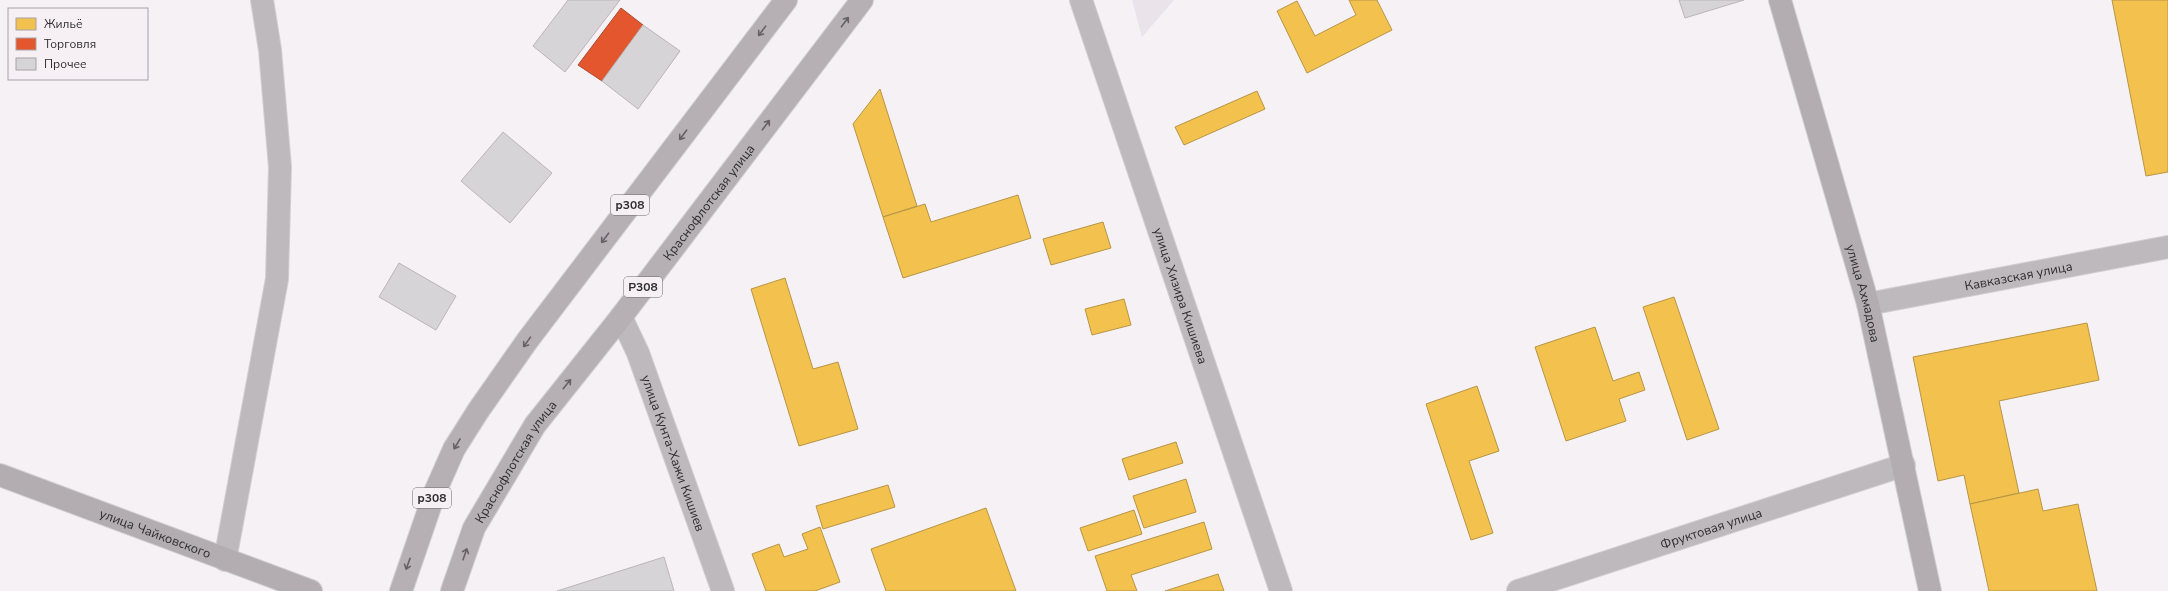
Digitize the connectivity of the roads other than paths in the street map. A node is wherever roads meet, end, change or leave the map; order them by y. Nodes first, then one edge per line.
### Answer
1 (262, 0) edge
2 (786, 0) edge
3 (862, 0) edge
4 (1081, 0) edge
5 (1780, 0) edge
6 (2168, 247) edge
7 (1868, 304) junction
8 (621, 317) junction
9 (1904, 465) junction
10 (0, 475) edge
11 (225, 560) junction
12 (312, 591) edge
13 (401, 591) edge
14 (452, 591) edge
15 (723, 591) edge
16 (1281, 591) edge
17 (1518, 591) edge
18 (1930, 591) edge

1 - 11 street
2 -> 13 main road, p308
8 -> 3 main road, Краснофлотская улица / P308
4 - 16 street, улица Хизира Кишиева
5 - 7 street, улица Ахмадова
6 - 7 street, Кавказская улица
7 - 9 street, улица Ахмадова
14 -> 8 main road, Краснофлотская улица / P308
8 - 15 street, улица Кунта-Хажи Кишиев
9 - 17 street, Фруктовая улица
9 - 18 street, улица Ахмадова
10 - 11 street, улица Чайковского
11 - 12 street, улица Чайковского

